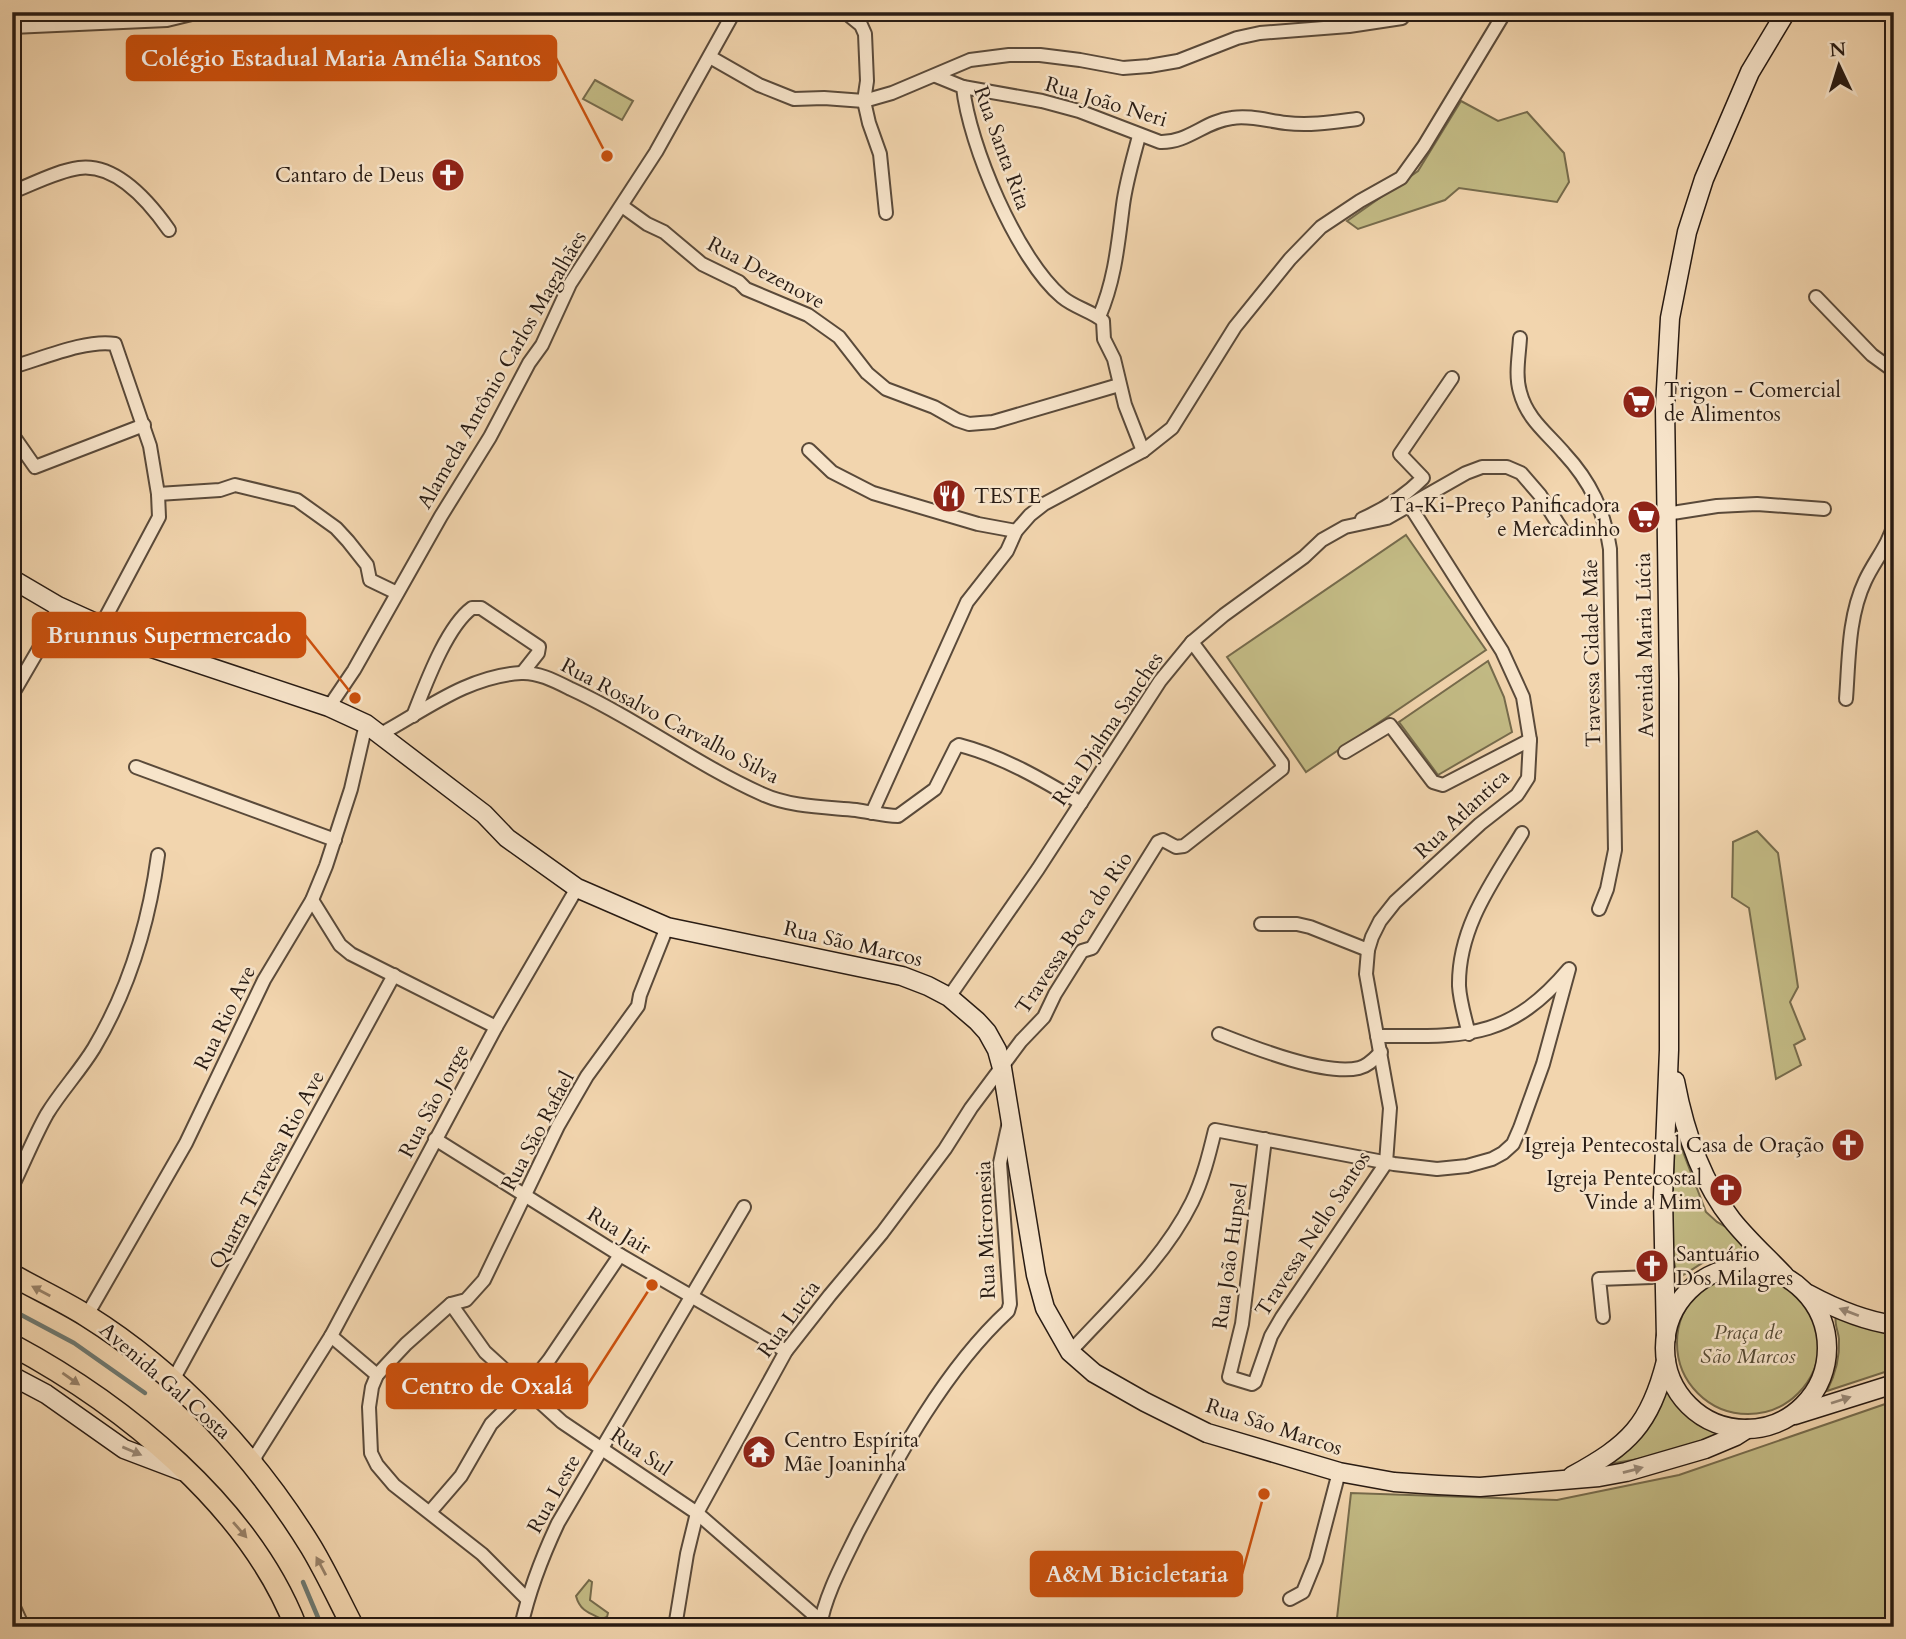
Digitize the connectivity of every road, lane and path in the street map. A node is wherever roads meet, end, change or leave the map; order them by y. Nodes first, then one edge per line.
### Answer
1 (201, 12) edge
2 (845, 12) edge
3 (1505, 12) edge
4 (1786, 12) edge
5 (731, 14) edge
6 (1402, 18) dead end
7 (12, 27) edge
8 (710, 57) junction
9 (936, 76) junction
10 (964, 87) junction
11 (864, 101) junction
12 (1357, 119) dead end
13 (1139, 136) junction
14 (12, 192) edge
15 (622, 206) junction
16 (886, 213) dead end
17 (169, 230) dead end
18 (1816, 297) dead end
19 (1099, 317) junction
20 (1520, 338) dead end
21 (12, 367) edge
22 (1894, 372) edge
23 (1451, 378) dead end
24 (1119, 385) junction
25 (144, 425) junction
26 (12, 434) edge
27 (809, 450) dead end
28 (1143, 451) junction
29 (158, 495) junction
30 (1410, 506) junction
31 (1824, 509) dead end
32 (1666, 514) junction
33 (1894, 523) edge
34 (1345, 527) junction
35 (1562, 530) dead end
36 (1016, 531) junction
37 (12, 579) edge
38 (397, 593) junction
39 (58, 606) junction
40 (101, 626) junction
41 (1192, 642) junction
42 (523, 672) junction
43 (12, 695) edge
44 (1846, 699) dead end
45 (329, 707) junction
46 (413, 717) junction
47 (373, 729) junction
48 (1530, 740) junction
49 (1345, 752) dead end
50 (136, 767) dead end
51 (1081, 803) junction
52 (872, 813) junction
53 (1522, 833) dead end
54 (335, 840) junction
55 (158, 855) dead end
56 (577, 888) junction
57 (312, 900) junction
58 (1599, 909) dead end
59 (1261, 924) dead end
60 (667, 927) junction
61 (1368, 950) junction
62 (394, 975) junction
63 (949, 997) junction
64 (496, 1027) junction
65 (1219, 1034) dead end
66 (1469, 1034) junction
67 (1377, 1036) junction
68 (1669, 1050) junction
69 (1381, 1052) junction
70 (1002, 1068) junction
71 (1011, 1115) junction
72 (435, 1139) junction
73 (1265, 1139) junction
74 (1386, 1163) junction
75 (12, 1187) edge
76 (526, 1194) junction
77 (744, 1207) dead end
78 (620, 1255) junction
79 (1663, 1263) junction
80 (12, 1275) edge
81 (1786, 1277) junction
82 (1805, 1292) junction
83 (691, 1295) junction
84 (451, 1304) junction
85 (87, 1315) junction
86 (1603, 1317) dead end
87 (1894, 1325) edge
88 (331, 1336) junction
89 (1666, 1338) junction
90 (12, 1345) edge
91 (786, 1351) junction
92 (1070, 1352) junction
93 (1666, 1362) junction
94 (377, 1375) junction
95 (12, 1376) edge
96 (1229, 1377) joint
97 (172, 1382) junction
98 (1894, 1384) edge
99 (526, 1390) junction
100 (1788, 1417) junction
101 (1747, 1429) junction
102 (602, 1448) junction
103 (254, 1466) junction
104 (187, 1472) junction
105 (1339, 1472) junction
106 (1566, 1479) junction
107 (430, 1511) junction
108 (697, 1513) junction
109 (527, 1599) junction
110 (1290, 1599) dead end
111 (12, 1603) edge
112 (821, 1624) edge
113 (23, 1627) edge
114 (296, 1627) edge
115 (353, 1627) edge
116 (521, 1627) edge
117 (675, 1627) edge

1 - 7 street
2 - 11 street
3 - 28 street
4 - 32 main road, Avenida Maria Lúcia
5 - 8 street, Alameda Antônio Carlos Magalhães
6 - 9 street
8 - 11 street
8 - 15 street, Alameda Antônio Carlos Magalhães
9 - 10 street, Rua Santa Rita
9 - 11 street
10 - 13 street, Rua João Neri
10 - 19 street, Rua Santa Rita
11 - 16 street
12 - 13 street, Rua João Neri
13 - 19 street
14 - 17 street
15 - 24 street, Rua Dezenove
15 - 38 street, Alameda Antônio Carlos Magalhães
18 - 22 street
19 - 24 street
20 - 58 street, Travessa Cidade Mãe
21 - 25 street
23 - 34 street, Rua Djalma Sanches
24 - 28 street
25 - 26 street
25 - 29 street
27 - 36 street
28 - 36 street
29 - 38 street
29 - 40 street
30 - 34 street, Rua Djalma Sanches
30 - 35 street, Rua Djalma Sanches
30 - 48 street, Rua Atlantica
31 - 32 street
32 - 68 main road, Avenida Maria Lúcia
33 - 44 street
34 - 41 street, Rua Djalma Sanches
36 - 52 street
37 - 39 main road, Rua São Marcos
38 - 45 street, Alameda Antônio Carlos Magalhães
39 - 40 main road, Rua São Marcos
39 - 43 street
40 - 45 main road, Rua São Marcos
41 - 51 street, Rua Djalma Sanches
41 - 70 street, Travessa Boca do Rio
42 - 46 street, Rua Rosalvo Carvalho Silva
42 - 46 street
42 - 52 street, Rua Rosalvo Carvalho Silva
45 - 47 main road, Rua São Marcos
46 - 47 street, Rua Rosalvo Carvalho Silva
47 - 54 street, Rua Rio Ave
47 - 56 main road, Rua São Marcos
48 - 49 street
48 - 61 street, Rua Atlantica
50 - 54 street
51 - 52 street, Rua Rosalvo Carvalho Silva
51 - 63 street, Rua Djalma Sanches
53 - 66 street
54 - 57 street, Rua Rio Ave
55 - 75 street
56 - 60 main road, Rua São Marcos
56 - 64 street, Rua São Jorge
57 - 62 street
57 - 85 street, Rua Rio Ave
59 - 61 street
60 - 63 main road, Rua São Marcos
60 - 76 street, Rua São Rafael
61 - 67 street, Rua Atlantica
62 - 64 street
62 - 97 street, Quarta Travessa Rio Ave
63 - 70 main road, Rua São Marcos
64 - 72 street, Rua São Jorge
65 - 69 street
66 - 67 street
66 - 74 street
67 - 69 street, Travessa Nello Santos
68 - 79 main road, Avenida Maria Lúcia
68 - 81 main road, Avenida Maria Lúcia
69 - 74 street, Travessa Nello Santos
70 - 71 main road, Rua São Marcos
70 - 91 street, Rua Lucia
71 - 92 main road, Rua São Marcos
71 - 112 street, Rua Micronesia
72 - 76 street, Rua Jair
72 - 88 street, Rua São Jorge
73 - 74 street
73 - 92 street
73 - 96 street, Rua João Hupsel
74 - 96 street, Travessa Nello Santos
76 - 78 street, Rua Jair
76 - 84 street, Rua São Rafael
77 - 83 street, Rua Leste
78 - 83 street, Rua Jair
78 - 99 street
79 - 86 street
79 - 89 main road, Avenida Maria Lúcia
85 -> 80 main road, Avenida Gal Costa
81 - 82 main road
81 - 89 main road
87 -> 82 main road
82 - 100 main road
83 - 91 street, Rua Jair
83 - 102 street, Rua Leste
84 - 94 street, Rua São Rafael
84 - 99 street, Rua Sul
85 - 97 main road, Avenida Gal Costa
88 - 94 street
88 - 103 street, Rua São Jorge
89 - 93 main road
90 -> 104 main road
91 - 108 street, Rua Lucia
92 - 105 main road, Rua São Marcos
93 - 101 main road
93 - 106 main road, Rua São Marcos
94 - 107 street
95 -> 104 main road
97 - 103 main road, Avenida Gal Costa
100 -> 98 main road
99 - 102 street, Rua Sul
99 - 107 street
100 - 101 main road
106 -> 101 main road, Rua São Marcos
102 - 108 street, Rua Sul
102 - 109 street, Rua Leste
115 -> 103 main road, Avenida Gal Costa
104 -> 114 main road
105 - 106 main road, Rua São Marcos
105 - 110 street
107 - 109 street
108 - 112 street, Rua Sul
108 - 117 street, Rua Lucia
109 - 116 street, Rua Leste
111 - 113 street

